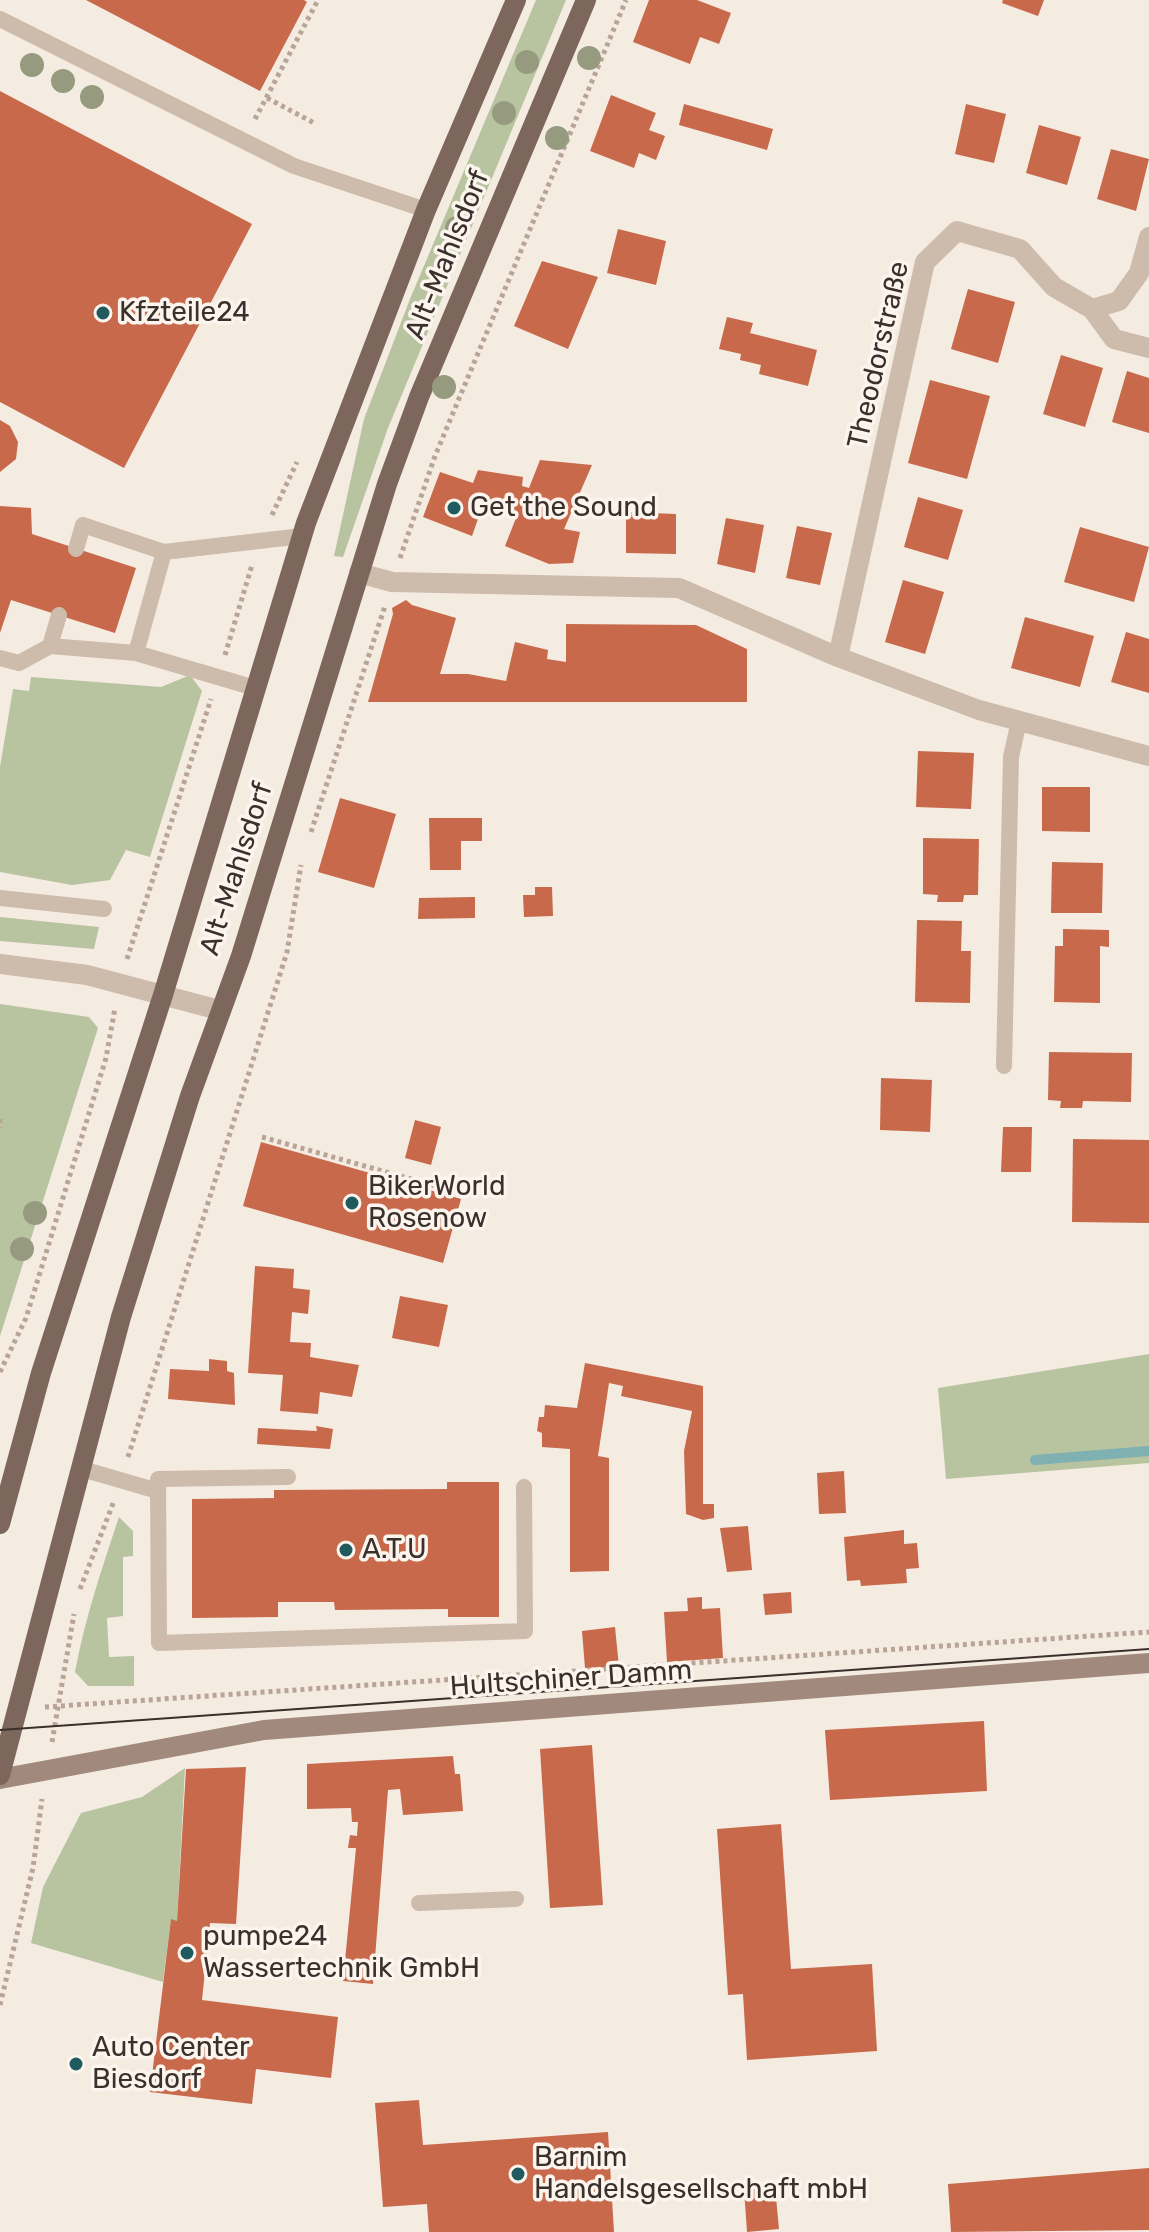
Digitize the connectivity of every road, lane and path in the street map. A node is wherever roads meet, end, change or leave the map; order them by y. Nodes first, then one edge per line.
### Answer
1 (318, 0) edge
2 (516, 0) edge
3 (586, 0) edge
4 (626, 0) edge
5 (0, 19) edge
6 (267, 98) junction
7 (316, 124) dead end
8 (244, 140) junction
9 (426, 210) junction
10 (1149, 237) edge
11 (1092, 309) junction
12 (1149, 348) edge
13 (302, 536) junction
14 (76, 549) dead end
15 (164, 552) junction
16 (359, 573) junction
17 (392, 582) junction
18 (59, 615) dead end
19 (50, 646) junction
20 (136, 653) junction
21 (838, 657) junction
22 (0, 658) edge
23 (255, 688) junction
24 (1019, 721) junction
25 (1149, 756) edge
26 (306, 846) dead end
27 (302, 860) dead end
28 (0, 898) edge
29 (104, 909) dead end
30 (0, 964) edge
31 (163, 995) junction
32 (219, 1010) junction
33 (111, 1026) dead end
34 (1004, 1066) dead end
35 (0, 1119) edge
36 (0, 1128) edge
37 (262, 1137) dead end
38 (457, 1192) dead end
39 (0, 1372) edge
40 (82, 1469) junction
41 (288, 1477) dead end
42 (121, 1479) junction
43 (524, 1487) dead end
44 (158, 1491) junction
45 (0, 1524) edge
46 (78, 1595) dead end
47 (75, 1608) dead end
48 (1149, 1632) edge
49 (1149, 1663) edge
50 (61, 1676) dead end
51 (90, 1703) dead end
52 (0, 1777) edge
53 (33, 1868) dead end
54 (516, 1899) dead end
55 (419, 1903) dead end
56 (0, 2005) edge

1 - 6 path
2 - 9 main road, Alt-Mahlsdorf
3 - 16 main road, Alt-Mahlsdorf
4 - 17 path
5 - 8 lane
6 - 7 path
6 - 8 path
8 - 9 lane
9 - 13 main road, Alt-Mahlsdorf
10 - 11 street
11 - 12 street, Theodorstraße
11 - 21 street, Theodorstraße
13 - 15 lane
13 - 23 main road, Alt-Mahlsdorf
14 - 15 lane
15 - 20 lane
16 - 17 street
16 - 32 main road, Alt-Mahlsdorf
17 - 21 street
17 - 26 path
18 - 19 lane
19 - 20 lane
19 - 22 lane
20 - 23 lane
21 - 24 street
23 - 31 main road, Alt-Mahlsdorf
24 - 25 street
24 - 34 lane
27 - 42 path
28 - 29 lane
30 - 31 street
31 - 32 street
31 - 45 main road, Alt-Mahlsdorf
32 - 40 main road, Alt-Mahlsdorf
33 - 39 path
35 - 36 path
37 - 38 path
40 - 42 lane
40 - 52 main road, Alt-Mahlsdorf
41 - 44 lane
42 - 44 lane
42 - 46 path
43 - 44 lane
47 - 50 path
48 - 51 path
49 - 52 main road, Hultschiner Damm
53 - 56 path
54 - 55 lane

